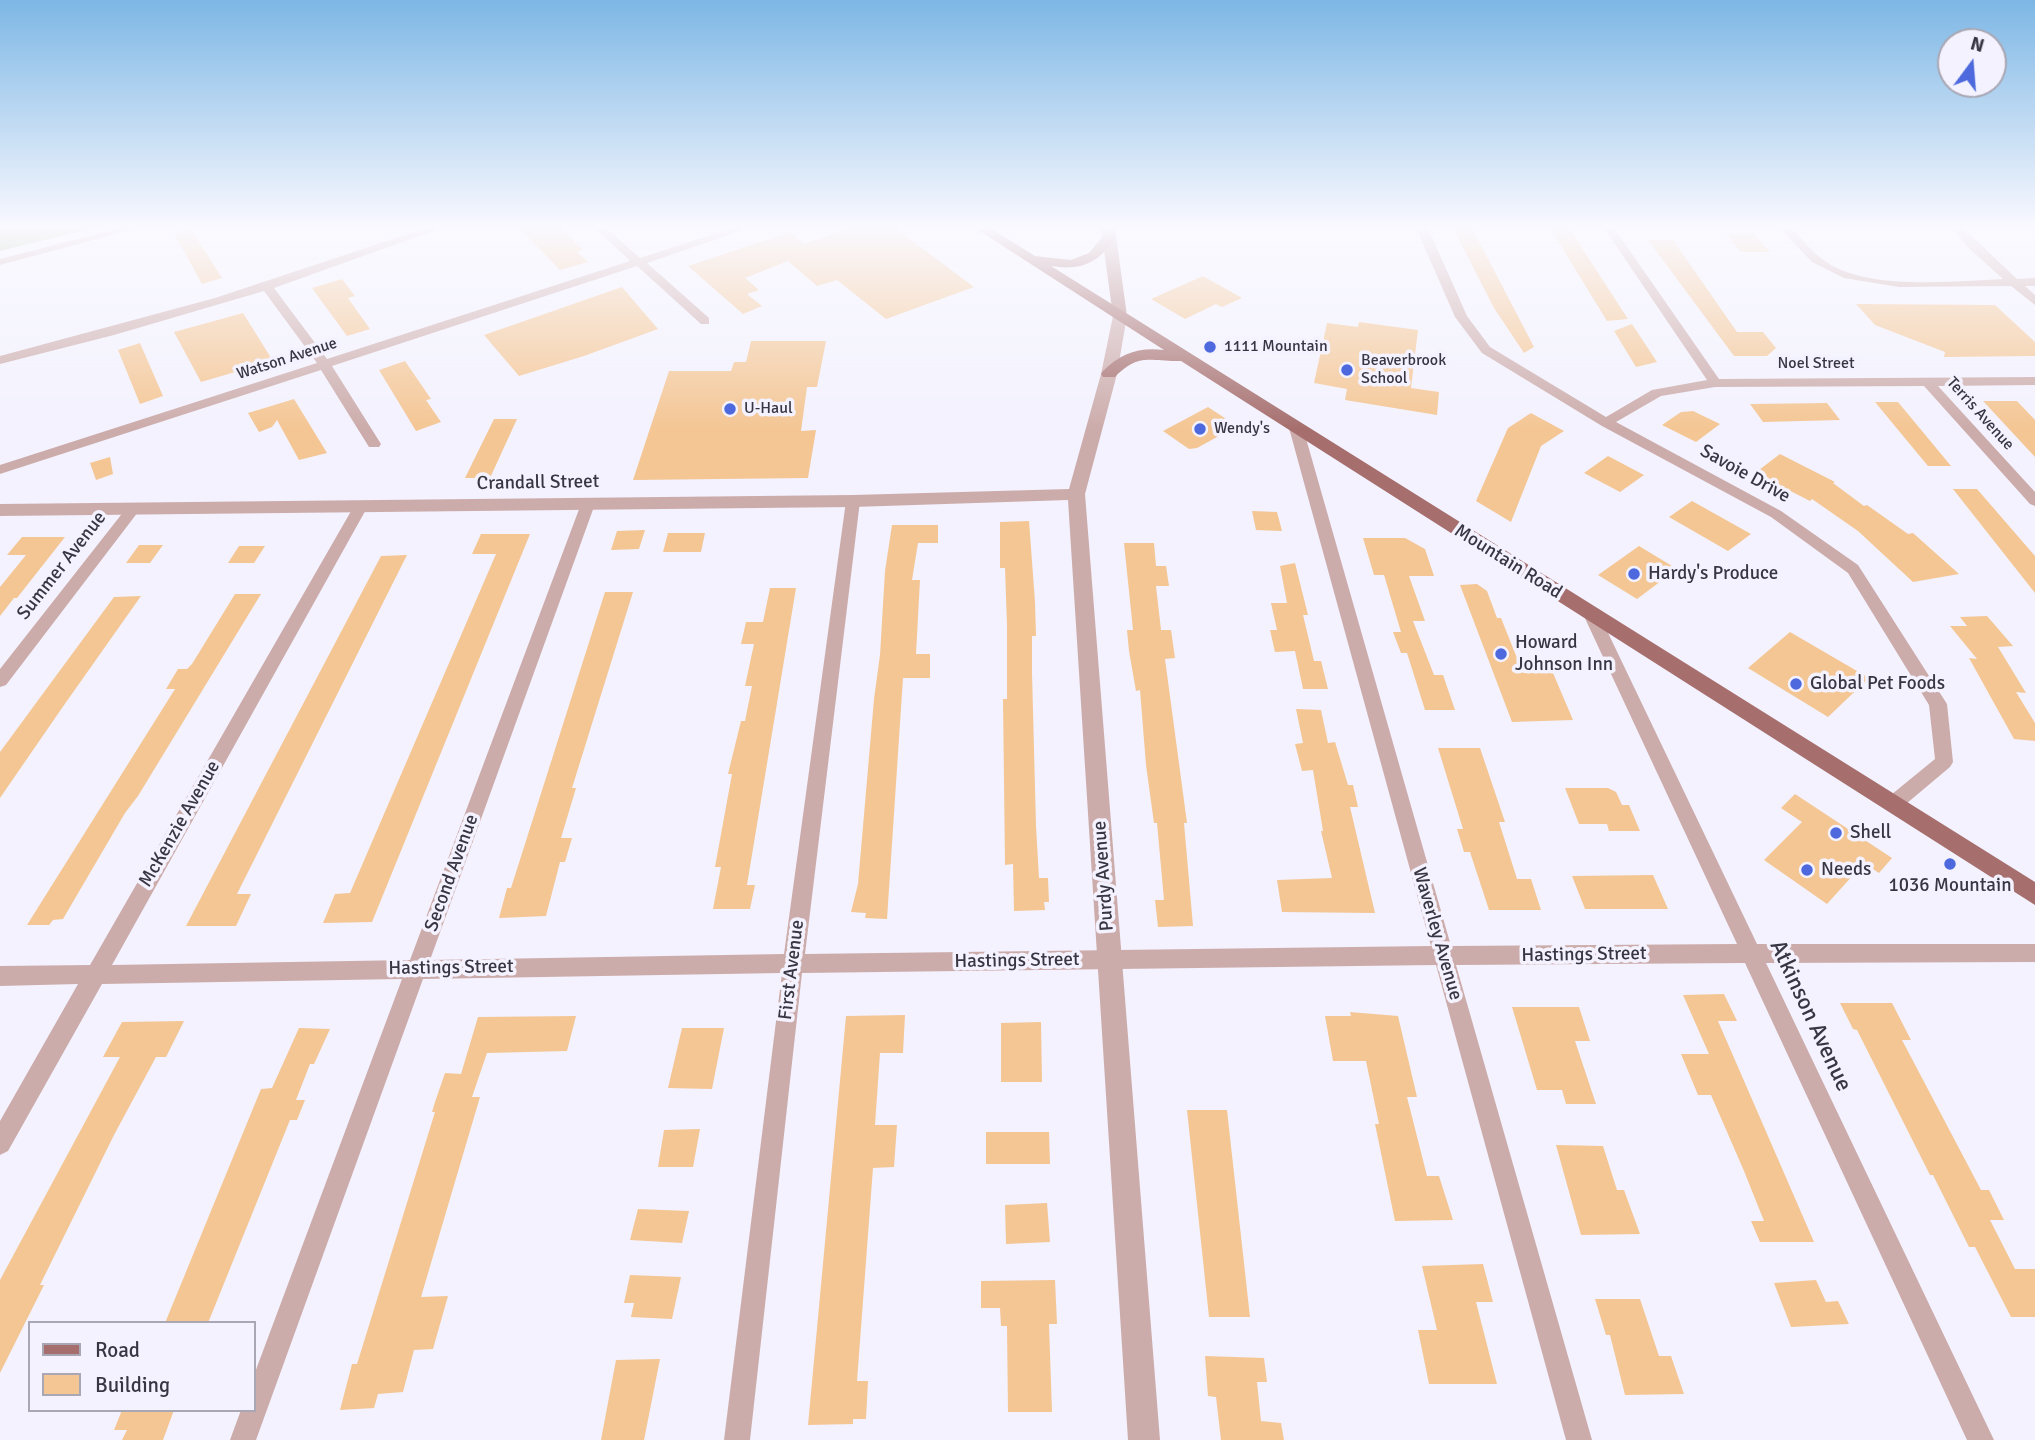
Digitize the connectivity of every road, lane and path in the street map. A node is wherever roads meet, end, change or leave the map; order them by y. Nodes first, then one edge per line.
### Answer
1 (230, 295) edge
2 (274, 295) edge
3 (536, 295) edge
4 (677, 295) edge
5 (1088, 295) edge
6 (1117, 295) edge
7 (1451, 295) edge
8 (1655, 295) edge
9 (1120, 316) junction
10 (705, 321) dead end
11 (1187, 358) junction
12 (0, 360) edge
13 (325, 365) junction
14 (1110, 374) junction
15 (1927, 381) junction
16 (2035, 381) edge
17 (1715, 383) junction
18 (1607, 423) junction
19 (1296, 428) junction
20 (374, 444) dead end
21 (0, 470) edge
22 (1076, 494) junction
23 (2035, 501) edge
24 (853, 502) junction
25 (588, 504) junction
26 (361, 506) junction
27 (132, 509) junction
28 (0, 510) edge
29 (1591, 614) junction
30 (0, 681) edge
31 (1893, 804) junction
32 (2035, 895) edge
33 (1751, 953) junction
34 (2035, 953) edge
35 (1443, 956) junction
36 (1110, 959) junction
37 (793, 965) junction
38 (417, 968) junction
39 (95, 974) junction
40 (0, 976) edge
41 (0, 1143) edge
42 (256, 1405) edge
43 (253, 1412) edge
44 (243, 1440) edge
45 (737, 1440) edge
46 (1144, 1440) edge
47 (1579, 1440) edge
48 (1981, 1440) edge

1 - 12 street
2 - 13 street
3 - 13 street, Watson Avenue
4 - 10 street
5 - 9 main road, Mountain Road
6 - 9 main road
7 - 18 street, Savoie Drive
8 - 17 street
9 - 11 main road, Mountain Road
9 - 14 street, Purdy Avenue
11 - 14 main road
11 - 19 main road, Mountain Road
13 - 20 street
13 - 21 street, Watson Avenue
14 - 22 street, Purdy Avenue
15 - 16 street, Noel Street
15 - 17 street, Noel Street
15 - 23 street, Terris Avenue
17 - 18 street, Noel Street
18 - 31 street, Savoie Drive
19 - 29 main road, Mountain Road
19 - 35 street, Waverley Avenue
22 - 24 street, Crandall Street
22 - 36 street, Purdy Avenue
24 - 25 street, Crandall Street
24 - 37 street, First Avenue
25 - 26 street, Crandall Street
25 - 38 street, Second Avenue
26 - 27 street, Crandall Street
26 - 39 street, McKenzie Avenue
27 - 28 street, Crandall Street
27 - 30 street, Summer Avenue
29 - 31 main road, Mountain Road
29 - 33 street, Atkinson Avenue
31 - 32 main road, Mountain Road
33 - 34 street, Hastings Street
33 - 35 street, Hastings Street
33 - 48 street, Atkinson Avenue
35 - 36 street, Hastings Street
35 - 47 street, Waverley Avenue
36 - 37 street, Hastings Street
36 - 46 street, Purdy Avenue
37 - 38 street, Hastings Street
37 - 45 street, First Avenue
38 - 39 street, Hastings Street
38 - 42 street, Second Avenue
39 - 40 street, Hastings Street
39 - 41 street, McKenzie Avenue
43 - 44 street, Second Avenue

